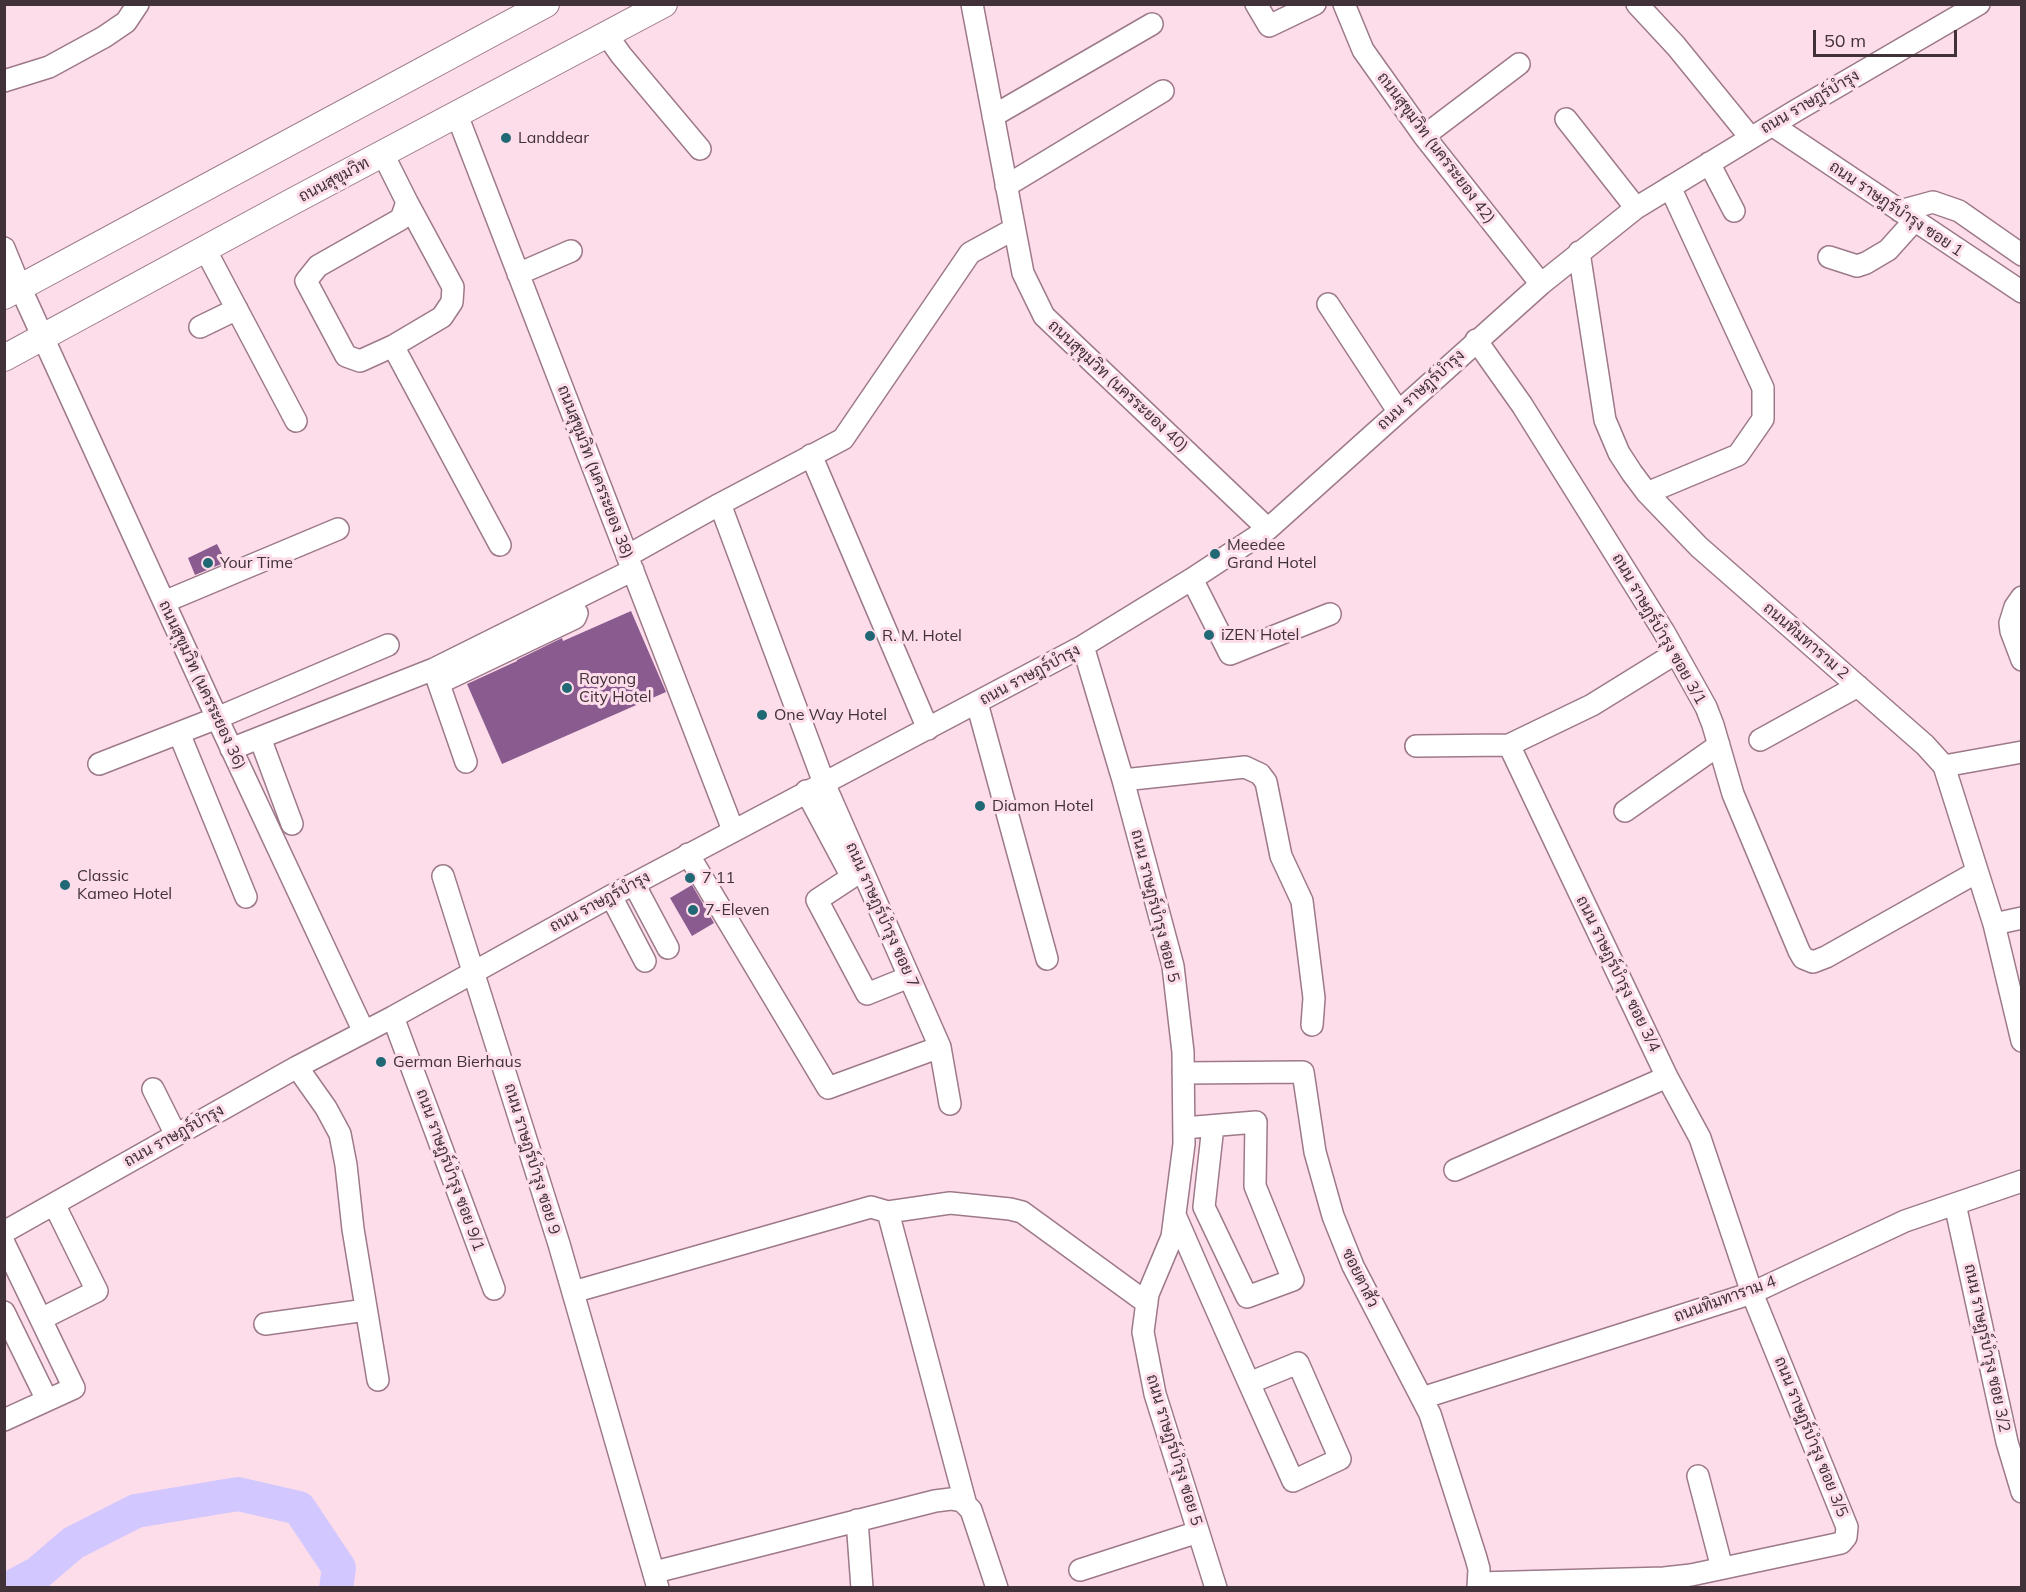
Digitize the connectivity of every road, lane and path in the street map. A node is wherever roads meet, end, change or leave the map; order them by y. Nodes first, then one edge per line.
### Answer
1 (138, 4) edge
2 (546, 4) edge
3 (664, 4) edge
4 (972, 4) edge
5 (1256, 4) edge
6 (1315, 4) edge
7 (1344, 4) edge
8 (1637, 4) edge
9 (1979, 4) edge
10 (1152, 24) dead end
11 (607, 35) junction
12 (1519, 64) dead end
13 (4, 81) edge
14 (1163, 91) dead end
15 (457, 115) junction
16 (993, 116) junction
17 (1566, 119) dead end
18 (1772, 125) junction
19 (1424, 136) junction
20 (1750, 137) junction
21 (700, 149) dead end
22 (383, 154) junction
23 (1709, 163) junction
24 (1006, 186) junction
25 (1670, 187) junction
26 (408, 202) junction
27 (1636, 208) junction
28 (1734, 211) dead end
29 (1907, 216) junction
30 (1014, 228) junction
31 (4, 248) edge
32 (205, 249) junction
33 (571, 251) dead end
34 (1579, 252) junction
35 (2022, 255) edge
36 (1829, 257) dead end
37 (518, 274) junction
38 (1541, 284) junction
39 (12, 291) edge
40 (2022, 292) edge
41 (1328, 304) dead end
42 (237, 309) junction
43 (200, 327) dead end
44 (43, 336) junction
45 (1476, 340) junction
46 (393, 346) junction
47 (4, 358) edge
48 (1398, 411) junction
49 (296, 421) dead end
50 (811, 455) junction
51 (1647, 493) junction
52 (720, 504) junction
53 (1268, 529) junction
54 (338, 530) dead end
55 (500, 545) dead end
56 (630, 563) junction
57 (1191, 579) junction
58 (2022, 597) edge
59 (164, 602) junction
60 (1330, 614) dead end
61 (388, 645) dead end
62 (1083, 646) junction
63 (1676, 653) junction
64 (2022, 660) edge
65 (436, 676) junction
66 (1858, 686) junction
67 (977, 703) junction
68 (217, 718) junction
69 (928, 729) junction
70 (179, 733) junction
71 (260, 738) junction
72 (1760, 740) dead end
73 (1509, 745) junction
74 (1719, 745) junction
75 (1416, 746) dead end
76 (231, 749) junction
77 (2022, 752) edge
78 (466, 762) dead end
79 (99, 764) dead end
80 (1944, 766) junction
81 (1123, 780) junction
82 (815, 787) junction
83 (1625, 811) dead end
84 (292, 824) dead end
85 (733, 830) junction
86 (688, 854) junction
87 (1977, 872) junction
88 (443, 876) dead end
89 (634, 884) junction
90 (611, 896) junction
91 (246, 897) dead end
92 (2022, 918) edge
93 (1994, 924) junction
94 (668, 948) dead end
95 (1047, 959) dead end
96 (645, 961) dead end
97 (473, 971) junction
98 (909, 977) junction
99 (393, 1017) junction
100 (1312, 1025) dead end
101 (364, 1032) junction
102 (2022, 1041) edge
103 (940, 1047) junction
104 (297, 1067) junction
105 (1183, 1073) junction
106 (1668, 1077) junction
107 (153, 1089) dead end
108 (950, 1104) dead end
109 (1213, 1126) junction
110 (1184, 1128) junction
111 (176, 1135) junction
112 (1455, 1170) dead end
113 (2022, 1181) edge
114 (54, 1204) junction
115 (1955, 1204) junction
116 (888, 1212) junction
117 (1175, 1215) junction
118 (4, 1232) edge
119 (4, 1243) edge
120 (494, 1289) dead end
121 (573, 1292) junction
122 (1752, 1293) junction
123 (1147, 1298) junction
124 (366, 1310) junction
125 (4, 1312) edge
126 (41, 1319) junction
127 (265, 1324) dead end
128 (378, 1380) dead end
129 (1249, 1383) junction
130 (1422, 1398) junction
131 (47, 1400) junction
132 (4, 1420) edge
133 (1698, 1476) dead end
134 (2022, 1492) edge
135 (966, 1504) junction
136 (857, 1520) junction
137 (1198, 1532) junction
138 (1722, 1568) junction
139 (1080, 1570) dead end
140 (657, 1580) edge
141 (1478, 1585) edge
142 (862, 1587) edge
143 (997, 1587) edge
144 (1216, 1587) edge

1 - 13 street
2 - 39 main road
3 - 11 main road, ถนนสุขุมวิท
4 - 16 street, ถนนสุขุมวิท (นครระยอง 40)
5 - 6 street
7 - 19 street, ถนนสุขุมวิท (นครระยอง 42)
8 - 20 street
9 - 18 street, ถนน ราษฎร์บำรุง
10 - 16 street
11 - 15 main road, ถนนสุขุมวิท
11 - 21 street
12 - 19 street
14 - 24 street
15 - 22 main road, ถนนสุขุมวิท
15 - 37 street, ถนนสุขุมวิท (นครระยอง 38)
16 - 24 street, ถนนสุขุมวิท (นครระยอง 40)
17 - 27 street
18 - 20 street, ถนน ราษฎร์บำรุง
18 - 29 street, ถนน ราษฎร์บำรุง ซอย 1
19 - 38 street, ถนนสุขุมวิท (นครระยอง 42)
20 - 23 street, ถนน ราษฎร์บำรุง
22 - 26 street
22 - 32 main road, ถนนสุขุมวิท
23 - 25 street, ถนน ราษฎร์บำรุง
23 - 28 street
24 - 30 street, ถนนสุขุมวิท (นครระยอง 40)
25 - 27 street, ถนน ราษฎร์บำรุง
25 - 51 street
26 - 46 street
26 - 46 street
27 - 34 street, ถนน ราษฎร์บำรุง
29 - 35 street
29 - 36 street
29 - 40 street, ถนน ราษฎร์บำรุง ซอย 1
30 - 50 street
30 - 53 street, ถนนสุขุมวิท (นครระยอง 40)
31 - 39 street, ถนนสุขุมวิท (นครระยอง 36)
32 - 42 street
32 - 44 main road, ถนนสุขุมวิท
33 - 37 street
34 - 38 street, ถนน ราษฎร์บำรุง
34 - 51 street, ถนนทิมทาราม 2
37 - 56 street, ถนนสุขุมวิท (นครระยอง 38)
38 - 45 street, ถนน ราษฎร์บำรุง
39 - 44 street, ถนนสุขุมวิท (นครระยอง 36)
41 - 48 street
42 - 43 street
42 - 49 street
44 - 47 main road, ถนนสุขุมวิท
44 - 59 street, ถนนสุขุมวิท (นครระยอง 36)
45 - 48 street, ถนน ราษฎร์บำรุง
45 - 63 street, ถนน ราษฎร์บำรุง ซอย 3/1
46 - 55 street
48 - 53 street, ถนน ราษฎร์บำรุง
50 - 52 street
50 - 69 street
51 - 66 street, ถนนทิมทาราม 2
52 - 56 street
52 - 82 street
53 - 57 street, ถนน ราษฎร์บำรุง
54 - 59 street
56 - 65 street
56 - 85 street, ถนนสุขุมวิท (นครระยอง 38)
57 - 60 street
57 - 62 street, ถนน ราษฎร์บำรุง
58 - 64 street
59 - 68 street, ถนนสุขุมวิท (นครระยอง 36)
61 - 68 street
62 - 67 street, ถนน ราษฎร์บำรุง
62 - 81 street, ถนน ราษฎร์บำรุง ซอย 5
63 - 73 street
63 - 74 street, ถนน ราษฎร์บำรุง ซอย 3/1
65 - 71 street
65 - 78 street
66 - 72 street
66 - 80 street, ถนนทิมทาราม 2
67 - 69 street, ถนน ราษฎร์บำรุง
67 - 95 street
68 - 70 street
68 - 76 street, ถนนสุขุมวิท (นครระยอง 36)
69 - 82 street, ถนน ราษฎร์บำรุง
70 - 79 street
70 - 91 street
71 - 76 street
71 - 84 street
73 - 75 street
73 - 106 street, ถนน ราษฎร์บำรุง ซอย 3/4
74 - 83 street
74 - 87 street, ถนน ราษฎร์บำรุง ซอย 3/1
76 - 101 street, ถนนสุขุมวิท (นครระยอง 36)
77 - 80 street
80 - 87 street, ถนนทิมทาราม 2
81 - 100 street
81 - 105 street, ถนน ราษฎร์บำรุง ซอย 5
82 - 85 street, ถนน ราษฎร์บำรุง
82 - 98 street, ถนน ราษฎร์บำรุง ซอย 7
82 - 98 street
85 - 86 street, ถนน ราษฎร์บำรุง
86 - 89 street, ถนน ราษฎร์บำรุง
86 - 103 street
87 - 93 street, ถนนทิมทาราม 2
88 - 97 street, ถนน ราษฎร์บำรุง ซอย 9
89 - 90 street, ถนน ราษฎร์บำรุง
89 - 94 street
90 - 96 street
90 - 97 street, ถนน ราษฎร์บำรุง
92 - 93 street
93 - 102 street, ถนนทิมทาราม 2
97 - 99 street, ถนน ราษฎร์บำรุง
97 - 121 street, ถนน ราษฎร์บำรุง ซอย 9
98 - 103 street, ถนน ราษฎร์บำรุง ซอย 7
99 - 101 street, ถนน ราษฎร์บำรุง
99 - 120 street, ถนน ราษฎร์บำรุง ซอย 9/1
101 - 104 street, ถนน ราษฎร์บำรุง
103 - 108 street, ถนน ราษฎร์บำรุง ซอย 7
104 - 111 street, ถนน ราษฎร์บำรุง
104 - 124 street
105 - 110 street, ถนน ราษฎร์บำรุง ซอย 5
105 - 130 street, ซอยตาสัว
106 - 112 street
106 - 122 street, ถนน ราษฎร์บำรุง ซอย 3/4
107 - 111 street
109 - 109 street
109 - 110 street
110 - 117 street, ถนน ราษฎร์บำรุง ซอย 5
111 - 114 street, ถนน ราษฎร์บำรุง
113 - 115 street, ถนนทิมทาราม 4
114 - 118 street, ถนน ราษฎร์บำรุง
114 - 126 street
115 - 122 street, ถนนทิมทาราม 4
115 - 134 street, ถนน ราษฎร์บำรุง ซอย 3/2
116 - 121 street
116 - 123 street
116 - 135 street
117 - 123 street, ถนน ราษฎร์บำรุง ซอย 5
117 - 129 street
119 - 126 street
121 - 140 street, ถนน ราษฎร์บำรุง ซอย 9
122 - 130 street, ถนนทิมทาราม 4
122 - 138 street, ถนน ราษฎร์บำรุง ซอย 3/5
123 - 137 street, ถนน ราษฎร์บำรุง ซอย 5
124 - 127 street
124 - 128 street
125 - 131 street
126 - 131 street
129 - 129 street
130 - 141 street, ซอยตาสัว
131 - 132 street
133 - 138 street
135 - 136 street
135 - 143 street
136 - 140 street
136 - 142 street
137 - 139 street
137 - 144 street, ถนน ราษฎร์บำรุง ซอย 5
138 - 141 street, ถนน ราษฎร์บำรุง ซอย 3/5

